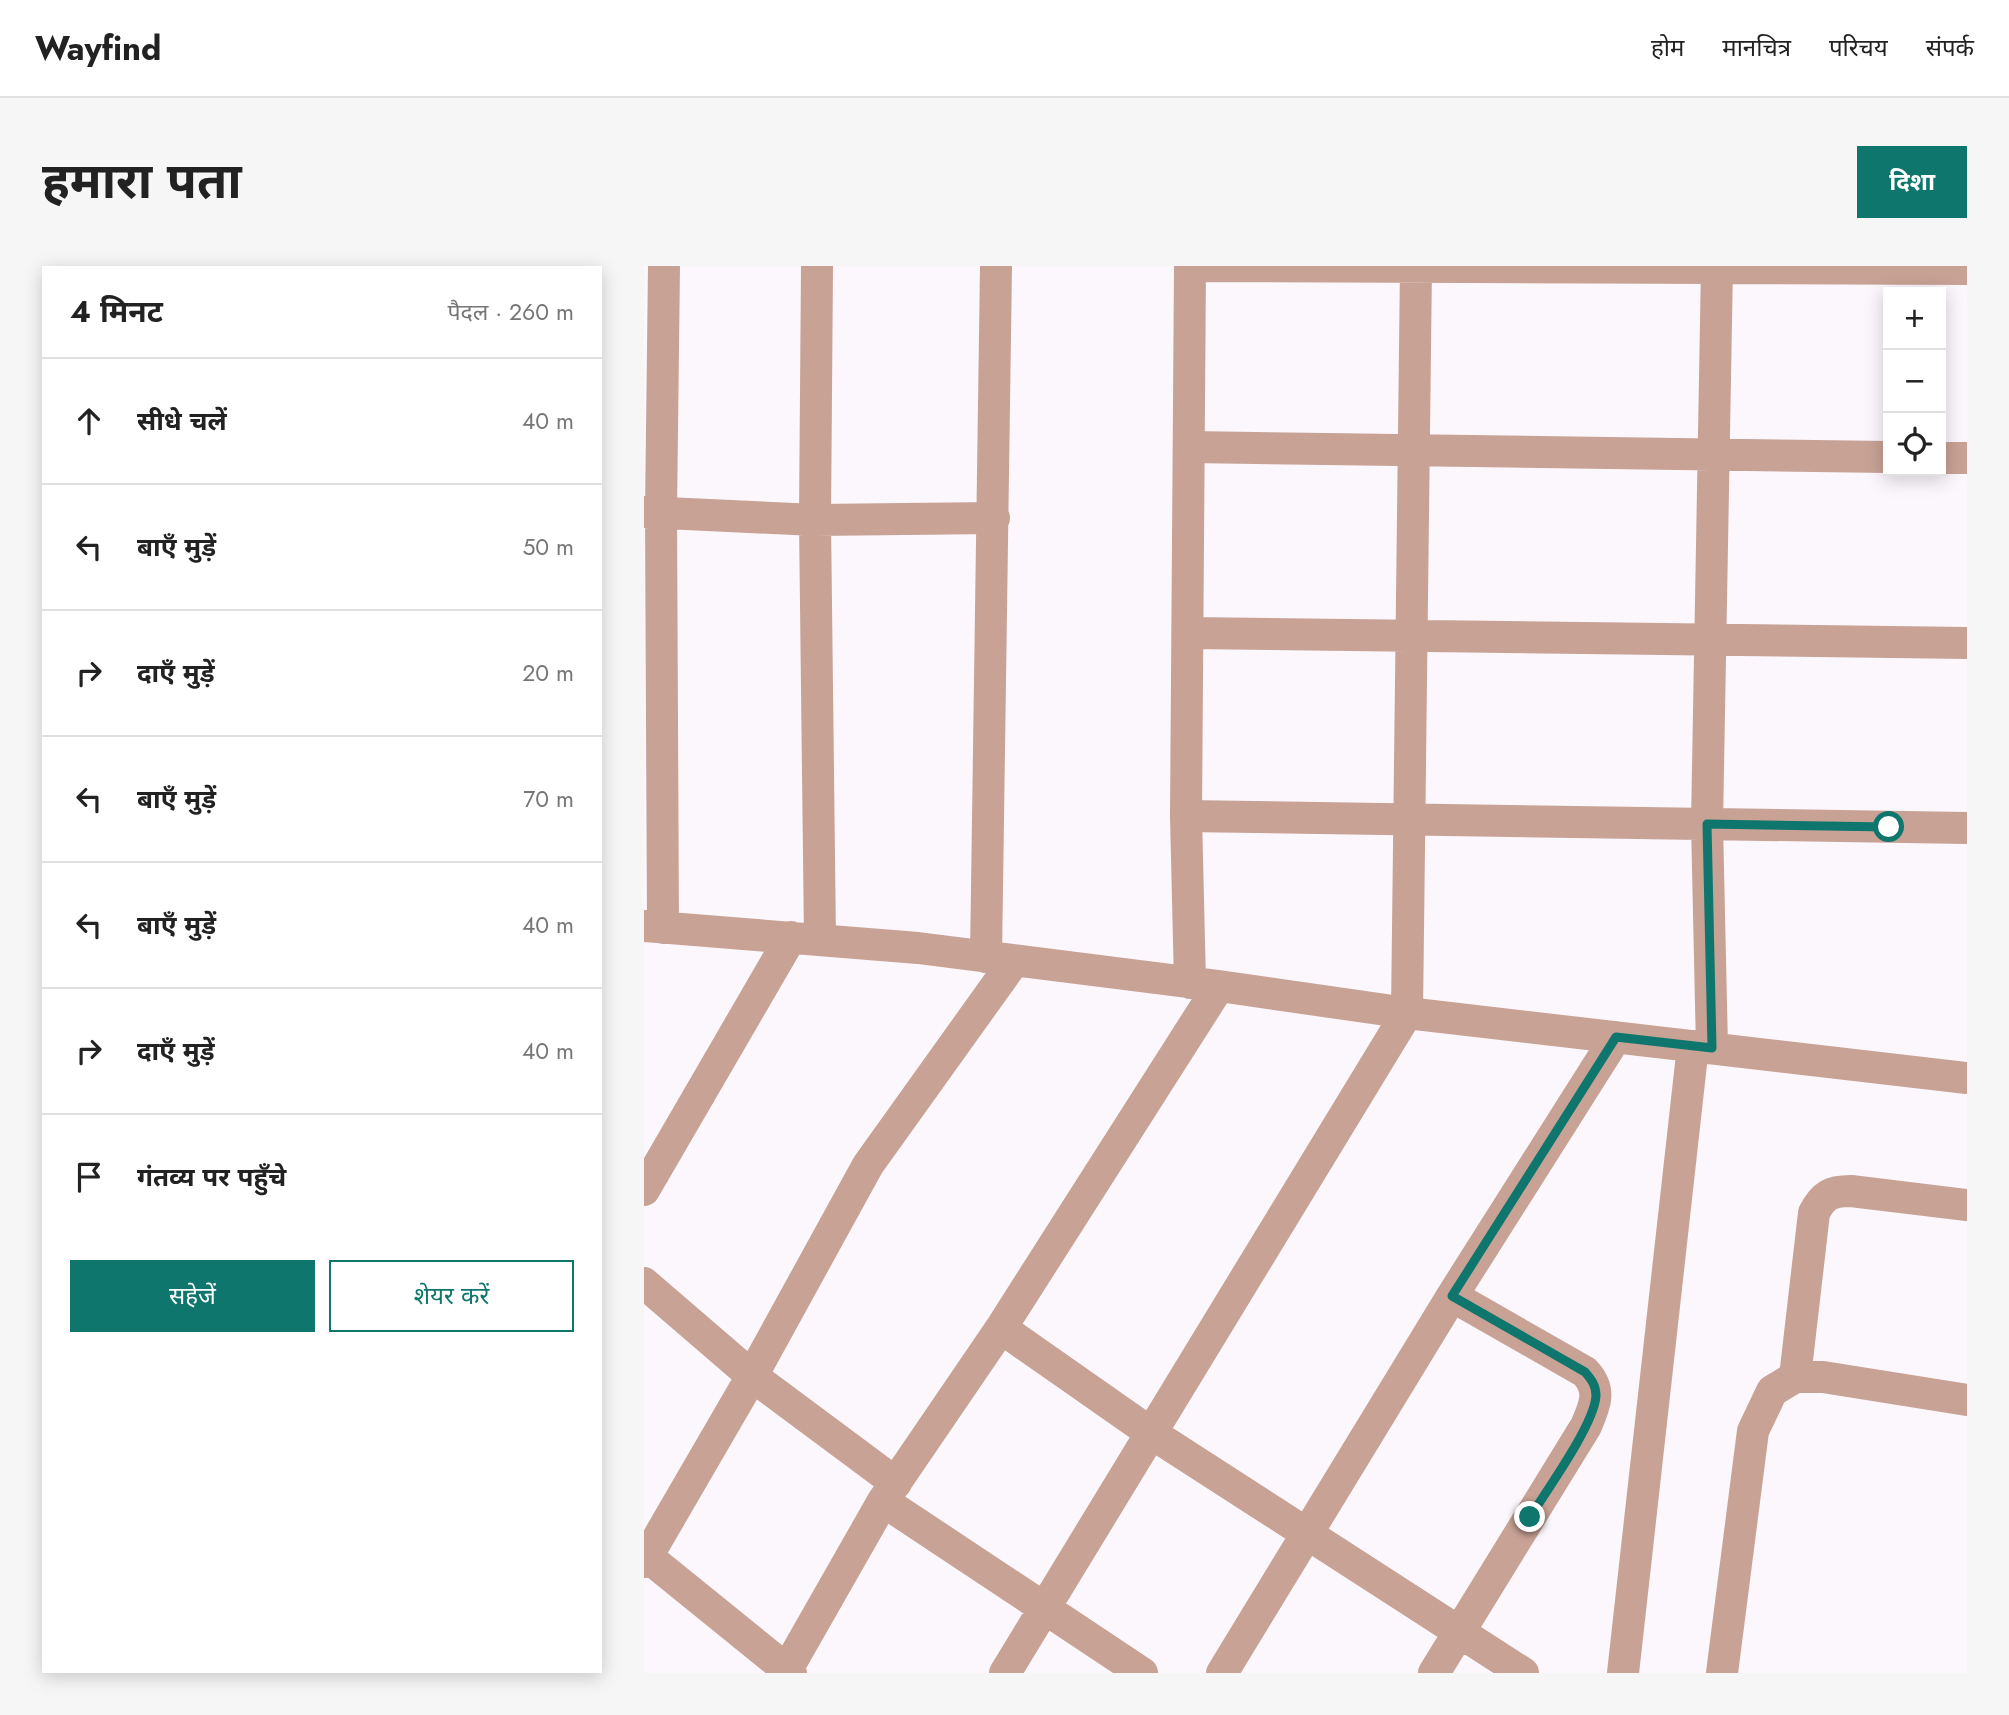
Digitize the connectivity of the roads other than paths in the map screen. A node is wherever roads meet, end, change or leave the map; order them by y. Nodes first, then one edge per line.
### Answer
1 (664, 266) edge
2 (817, 266) edge
3 (996, 266) edge
4 (1190, 266) edge
5 (1416, 266) edge
6 (1717, 267) edge
7 (1967, 269) edge
8 (1189, 447) junction
9 (1414, 450) junction
10 (1714, 454) junction
11 (1883, 457) edge
12 (1946, 458) edge
13 (1967, 458) edge
14 (652, 512) edge
15 (994, 518) junction
16 (816, 520) junction
17 (1188, 633) junction
18 (1411, 636) junction
19 (1710, 640) junction
20 (1967, 643) edge
21 (1186, 816) junction
22 (1409, 819) junction
23 (1707, 824) junction
24 (1967, 828) edge
25 (653, 927) edge
26 (805, 938) junction
27 (1000, 959) junction
28 (1204, 984) junction
29 (1407, 1013) junction
30 (1616, 1037) junction
31 (1702, 1047) junction
32 (1967, 1078) edge
33 (644, 1190) edge
34 (1967, 1205) edge
35 (644, 1283) edge
36 (1452, 1296) junction
37 (1002, 1328) junction
38 (752, 1376) junction
39 (1795, 1377) junction
40 (1967, 1400) edge
41 (1151, 1433) junction
42 (889, 1492) junction
43 (1307, 1534) junction
44 (645, 1557) edge
45 (1042, 1608) junction
46 (1459, 1632) junction
47 (788, 1672) edge
48 (1005, 1673) edge
49 (1142, 1673) edge
50 (1222, 1673) edge
51 (1434, 1673) edge
52 (1523, 1673) edge
53 (1626, 1673) edge
54 (1723, 1673) edge

1 - 14 street
2 - 16 street
3 - 15 street
4 - 5 street
4 - 8 street
5 - 6 street
5 - 9 street
6 - 7 street
6 - 10 street
8 - 9 street
8 - 17 street
9 - 10 street
9 - 18 street
10 - 11 street
10 - 19 street
12 - 13 street
14 - 16 street
14 - 25 street
15 - 16 street
15 - 27 street
16 - 26 street
17 - 18 street
17 - 21 street
18 - 19 street
18 - 22 street
19 - 20 street
19 - 23 street
21 - 22 street
21 - 28 street
22 - 23 street
22 - 29 street
23 - 24 street
23 - 31 street
25 - 26 street
26 - 27 street
26 - 33 street
27 - 28 street
27 - 38 street
28 - 29 street
28 - 37 street
29 - 30 street
29 - 41 street
30 - 31 street
30 - 36 street
31 - 32 street
31 - 53 street
34 - 39 street
35 - 38 street
36 - 43 street
36 - 46 street
37 - 41 street
37 - 42 street
38 - 42 street
38 - 44 street
39 - 40 street
39 - 54 street
41 - 43 street
41 - 45 street
42 - 45 street
42 - 47 street
43 - 46 street
43 - 50 street
44 - 47 street
45 - 48 street
45 - 49 street
46 - 51 street
46 - 52 street

